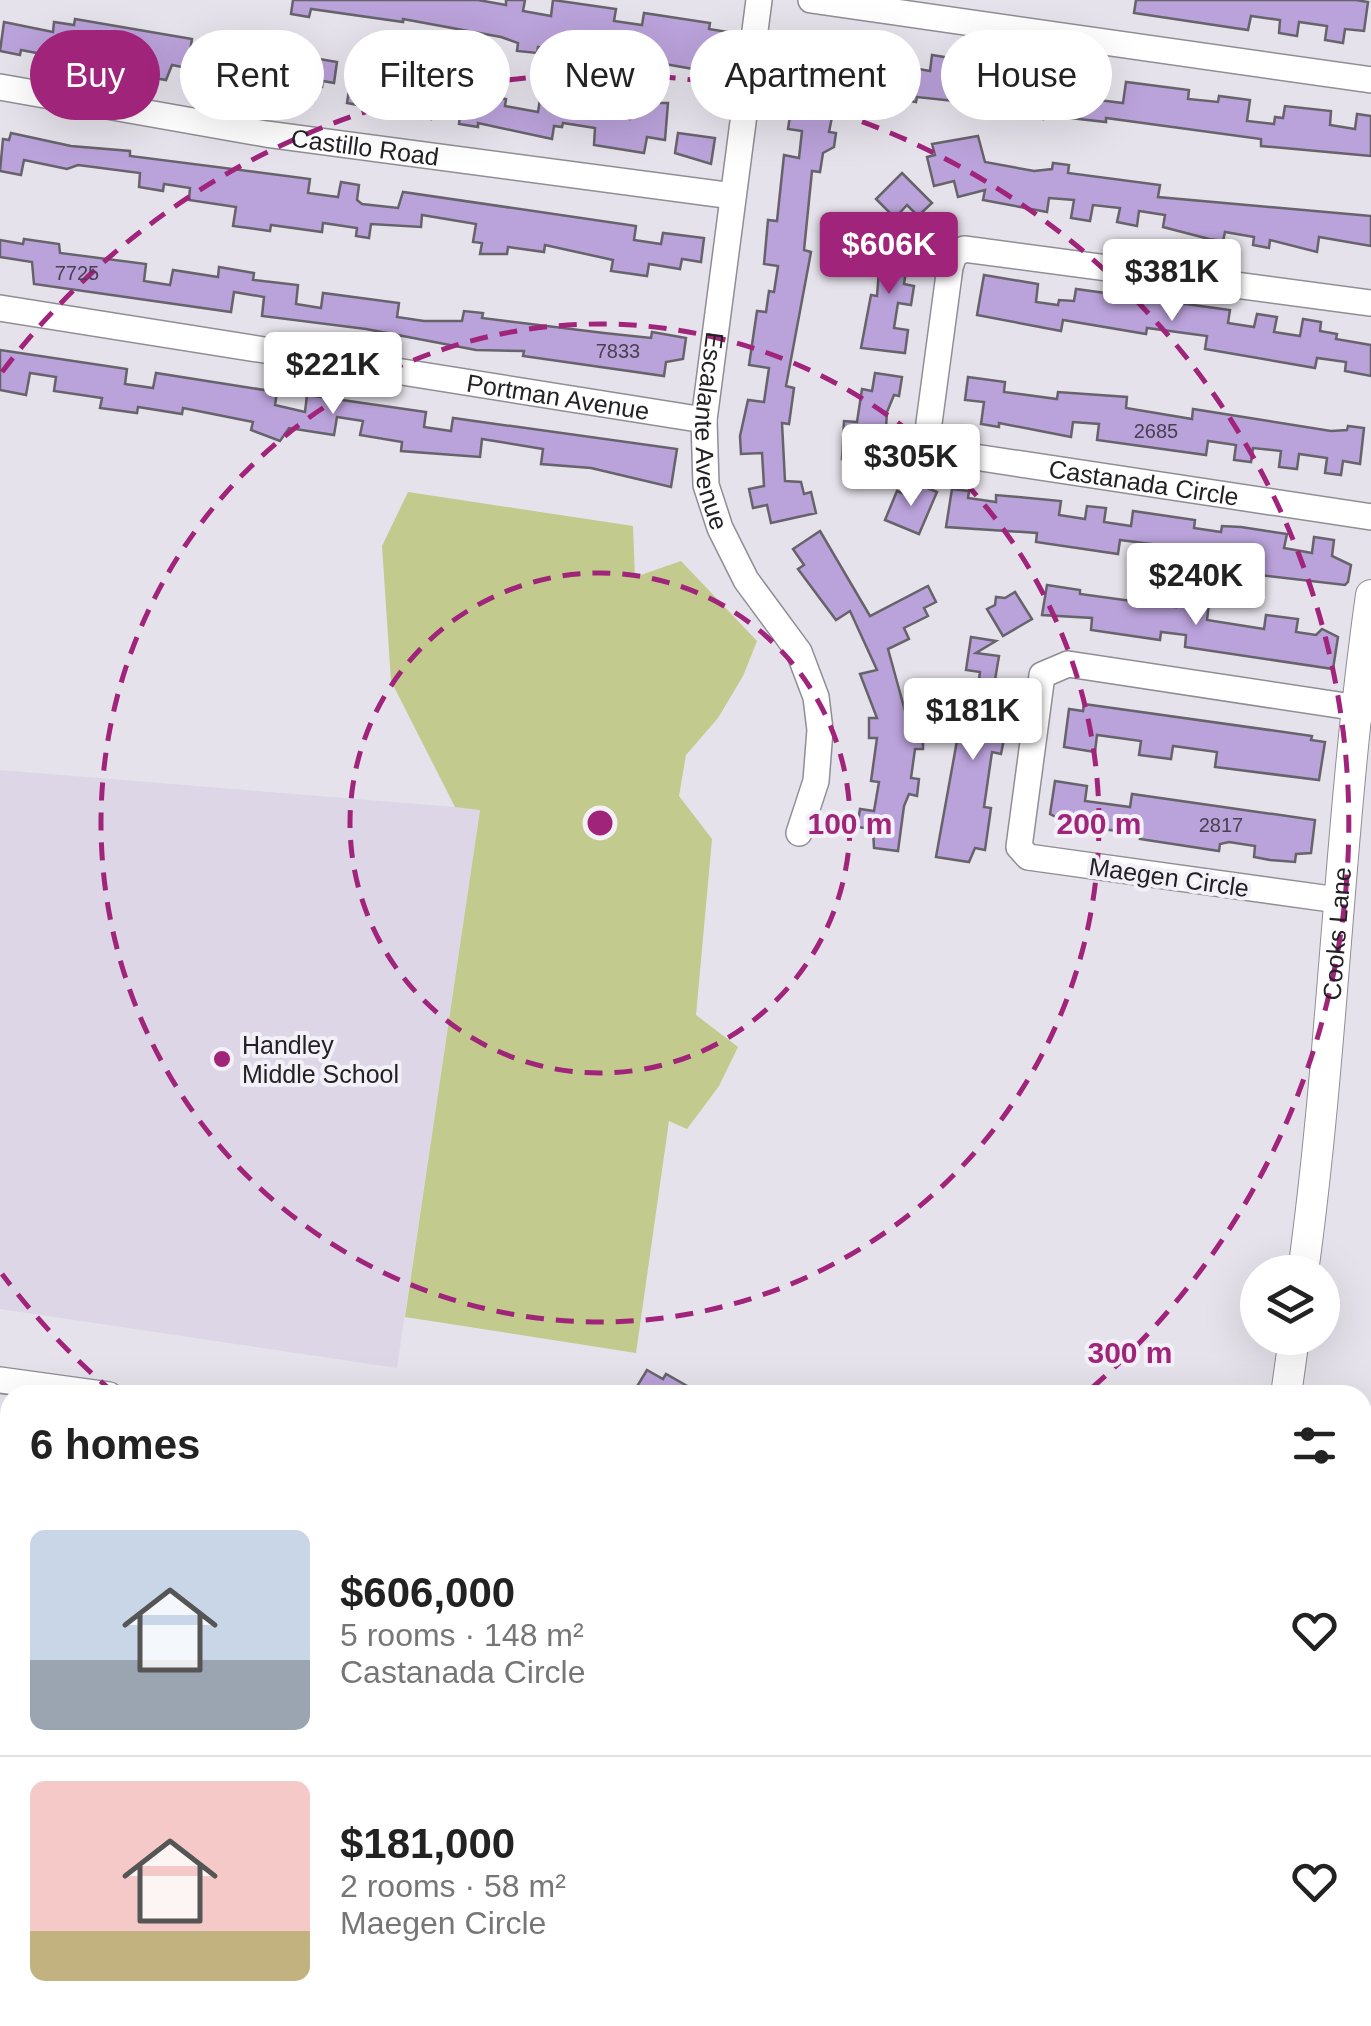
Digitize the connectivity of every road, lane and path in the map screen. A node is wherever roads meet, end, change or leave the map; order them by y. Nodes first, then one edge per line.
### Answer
1 (759, 0) edge
2 (811, 0) edge
3 (1371, 80) edge
4 (0, 87) edge
5 (733, 196) junction
6 (1371, 304) edge
7 (0, 308) edge
8 (704, 420) junction
9 (1371, 517) edge
10 (1371, 595) edge
11 (1364, 709) edge
12 (799, 833) dead end
13 (1338, 900) junction
14 (1305, 1255) edge
15 (1292, 1355) edge
16 (0, 1380) edge
17 (36, 1385) edge
18 (1287, 1385) edge

1 - 5 street, Escalante Avenue
2 - 3 street
4 - 5 street, Castillo Road
5 - 8 street, Escalante Avenue
6 - 9 street, Castanada Circle
7 - 8 street, Portman Avenue
8 - 12 street, Escalante Avenue
10 - 11 main road, Cooks Lane
11 - 13 main road, Cooks Lane
11 - 13 street, Maegen Circle
13 - 14 main road, Cooks Lane
15 - 18 main road
16 - 17 street

